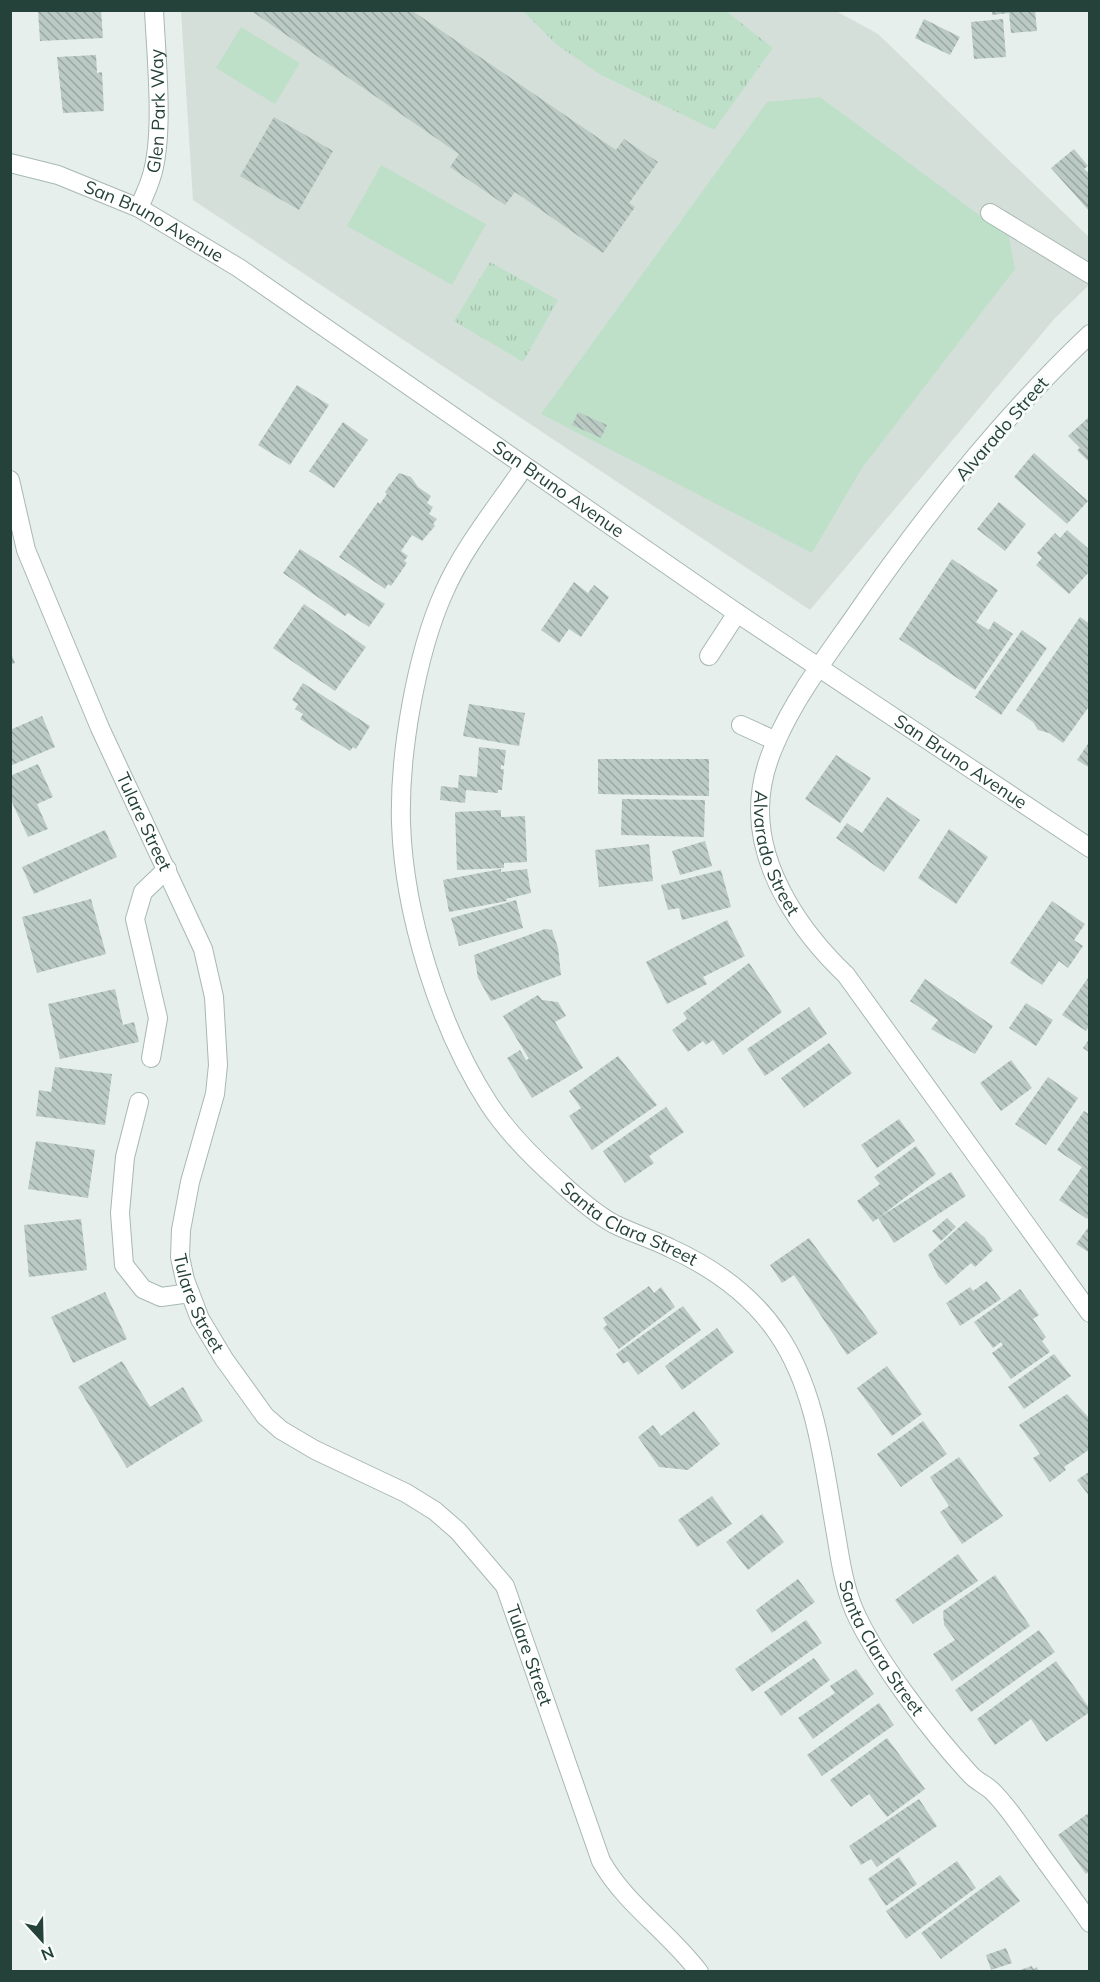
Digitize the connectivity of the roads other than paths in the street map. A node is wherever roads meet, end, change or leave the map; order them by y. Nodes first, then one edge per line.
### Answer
1 (154, 10) edge
2 (10, 163) edge
3 (139, 208) junction
4 (990, 213) dead end
5 (1089, 274) edge
6 (1089, 334) edge
7 (524, 467) junction
8 (10, 480) edge
9 (736, 613) junction
10 (709, 656) dead end
11 (819, 668) junction
12 (741, 725) dead end
13 (776, 741) junction
14 (1089, 848) edge
15 (167, 869) junction
16 (151, 1058) dead end
17 (139, 1102) dead end
18 (190, 1293) junction
19 (1089, 1313) edge
20 (1089, 1923) edge
21 (699, 1971) edge

1 - 3 street, Glen Park Way
2 - 3 street, San Bruno Avenue
3 - 7 street, San Bruno Avenue
4 - 5 street
6 - 11 street, Alvarado Street
7 - 9 street, San Bruno Avenue
7 - 20 street, Santa Clara Street
8 - 15 street, Tulare Street
9 - 10 street
9 - 11 street, San Bruno Avenue
11 - 13 street, Alvarado Street
11 - 14 street, San Bruno Avenue
12 - 13 street
13 - 19 street, Alvarado Street
15 - 16 street
15 - 18 street, Tulare Street
17 - 18 street
18 - 21 street, Tulare Street

